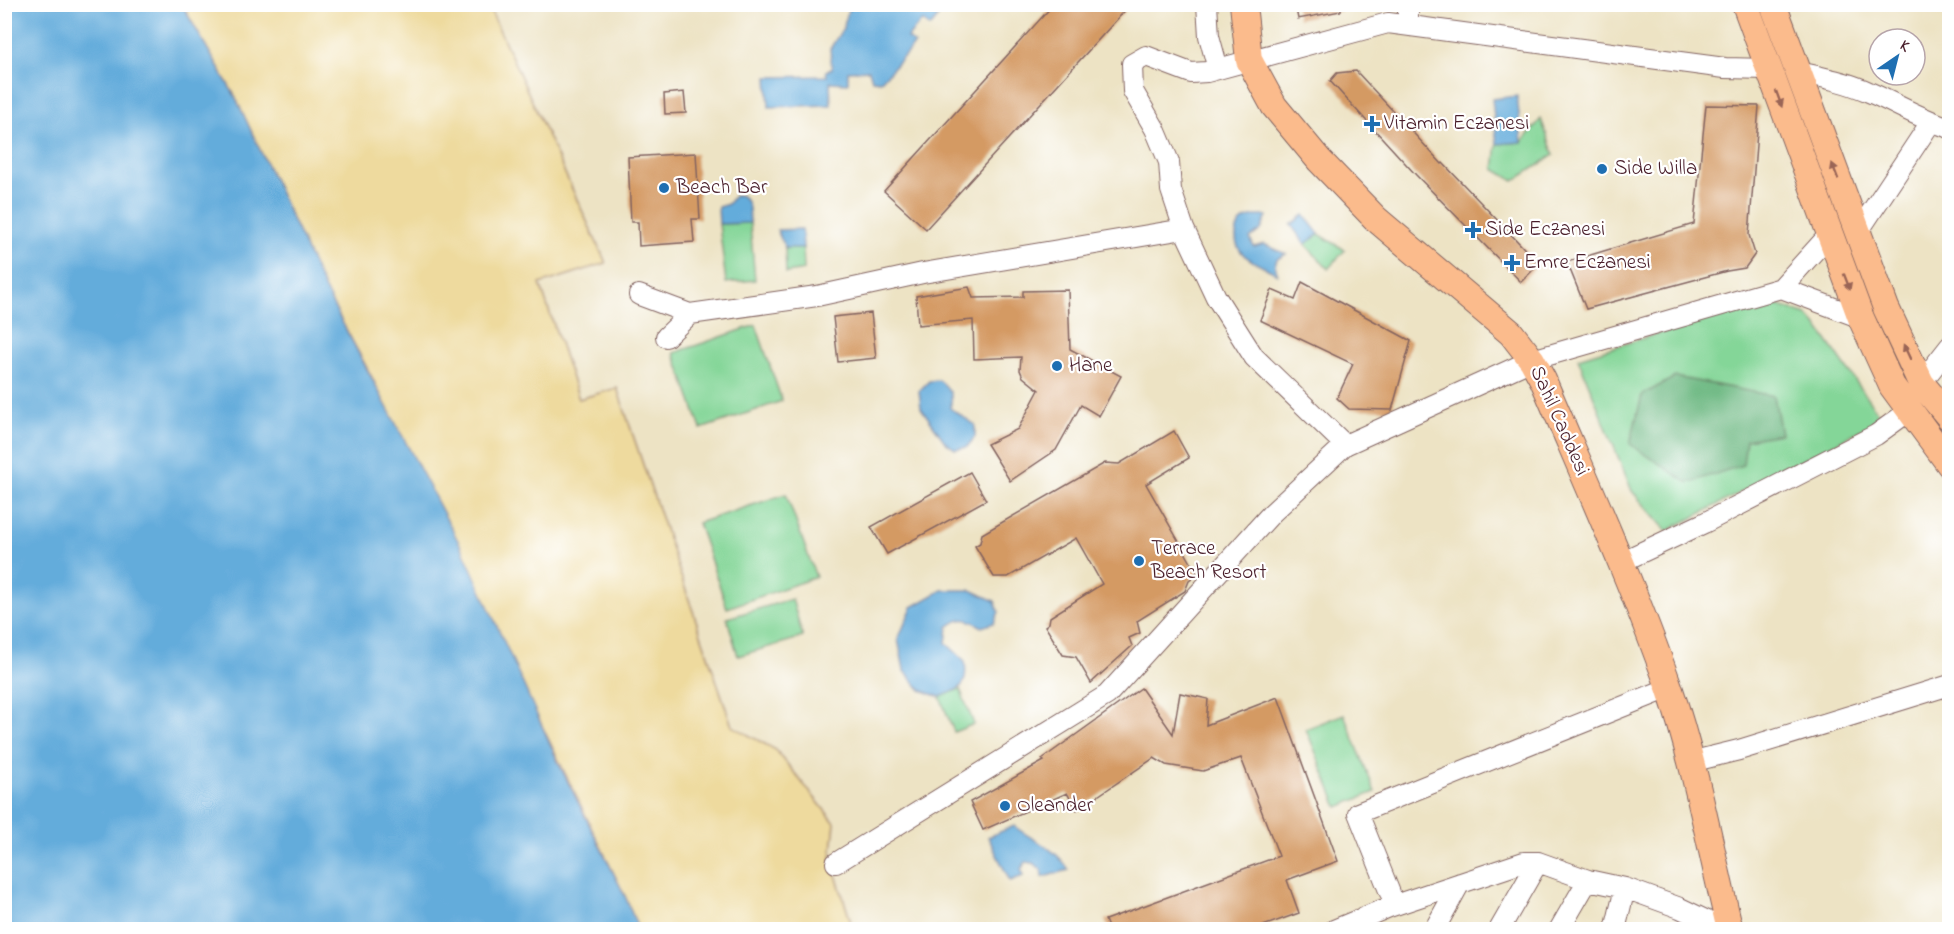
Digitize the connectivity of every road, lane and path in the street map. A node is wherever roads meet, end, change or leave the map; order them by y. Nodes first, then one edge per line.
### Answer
1 (1207, 4) edge
2 (1242, 4) edge
3 (1408, 4) edge
4 (1745, 4) edge
5 (1773, 4) edge
6 (1408, 26) junction
7 (1249, 60) junction
8 (1218, 69) junction
9 (1768, 69) junction
10 (1798, 72) junction
11 (1940, 125) edge
12 (1184, 229) junction
13 (1858, 232) junction
14 (1829, 235) junction
15 (1780, 288) junction
16 (639, 295) dead end
17 (690, 314) junction
18 (1861, 318) junction
19 (666, 337) dead end
20 (1950, 346) edge
21 (1532, 360) junction
22 (1921, 382) junction
23 (1909, 411) junction
24 (1950, 418) edge
25 (1345, 445) junction
26 (1950, 465) edge
27 (1621, 562) junction
28 (1950, 685) edge
29 (1669, 688) junction
30 (1690, 762) junction
31 (1538, 862) junction
32 (836, 863) dead end
33 (1588, 880) junction
34 (1460, 883) junction
35 (1625, 888) junction
36 (1390, 900) junction
37 (1334, 930) edge
38 (1376, 930) edge
39 (1434, 930) edge
40 (1498, 930) edge
41 (1559, 930) edge
42 (1615, 930) edge
43 (1728, 930) edge

1 - 8 street
2 - 7 main road, Sahil Caddesi
3 - 6 street
4 - 9 main road
5 - 10 main road
6 - 7 street
6 - 9 street
7 - 8 street
7 - 21 main road, Sahil Caddesi
8 - 12 street
9 - 10 main road
9 -> 14 main road
10 - 11 street
13 -> 10 main road
11 - 13 street
12 - 17 street
12 - 25 street
22 -> 13 main road
14 - 15 street
14 -> 18 main road
15 - 18 street
15 - 21 street
16 - 17 street
17 - 19 street
18 - 23 main road
20 - 22 street
21 - 25 street
21 - 27 main road, Sahil Caddesi
22 - 24 main road
23 - 26 main road
23 - 27 street
25 - 32 street
27 - 29 main road, Sahil Caddesi
28 - 30 street
29 - 30 main road, Sahil Caddesi
29 - 36 street
30 - 43 main road, Sahil Caddesi
31 - 33 street
31 - 34 street
31 - 40 street
33 - 35 street
33 - 41 street
34 - 36 street
34 - 39 street
35 - 42 street
35 - 43 street
36 - 37 street
36 - 38 street

